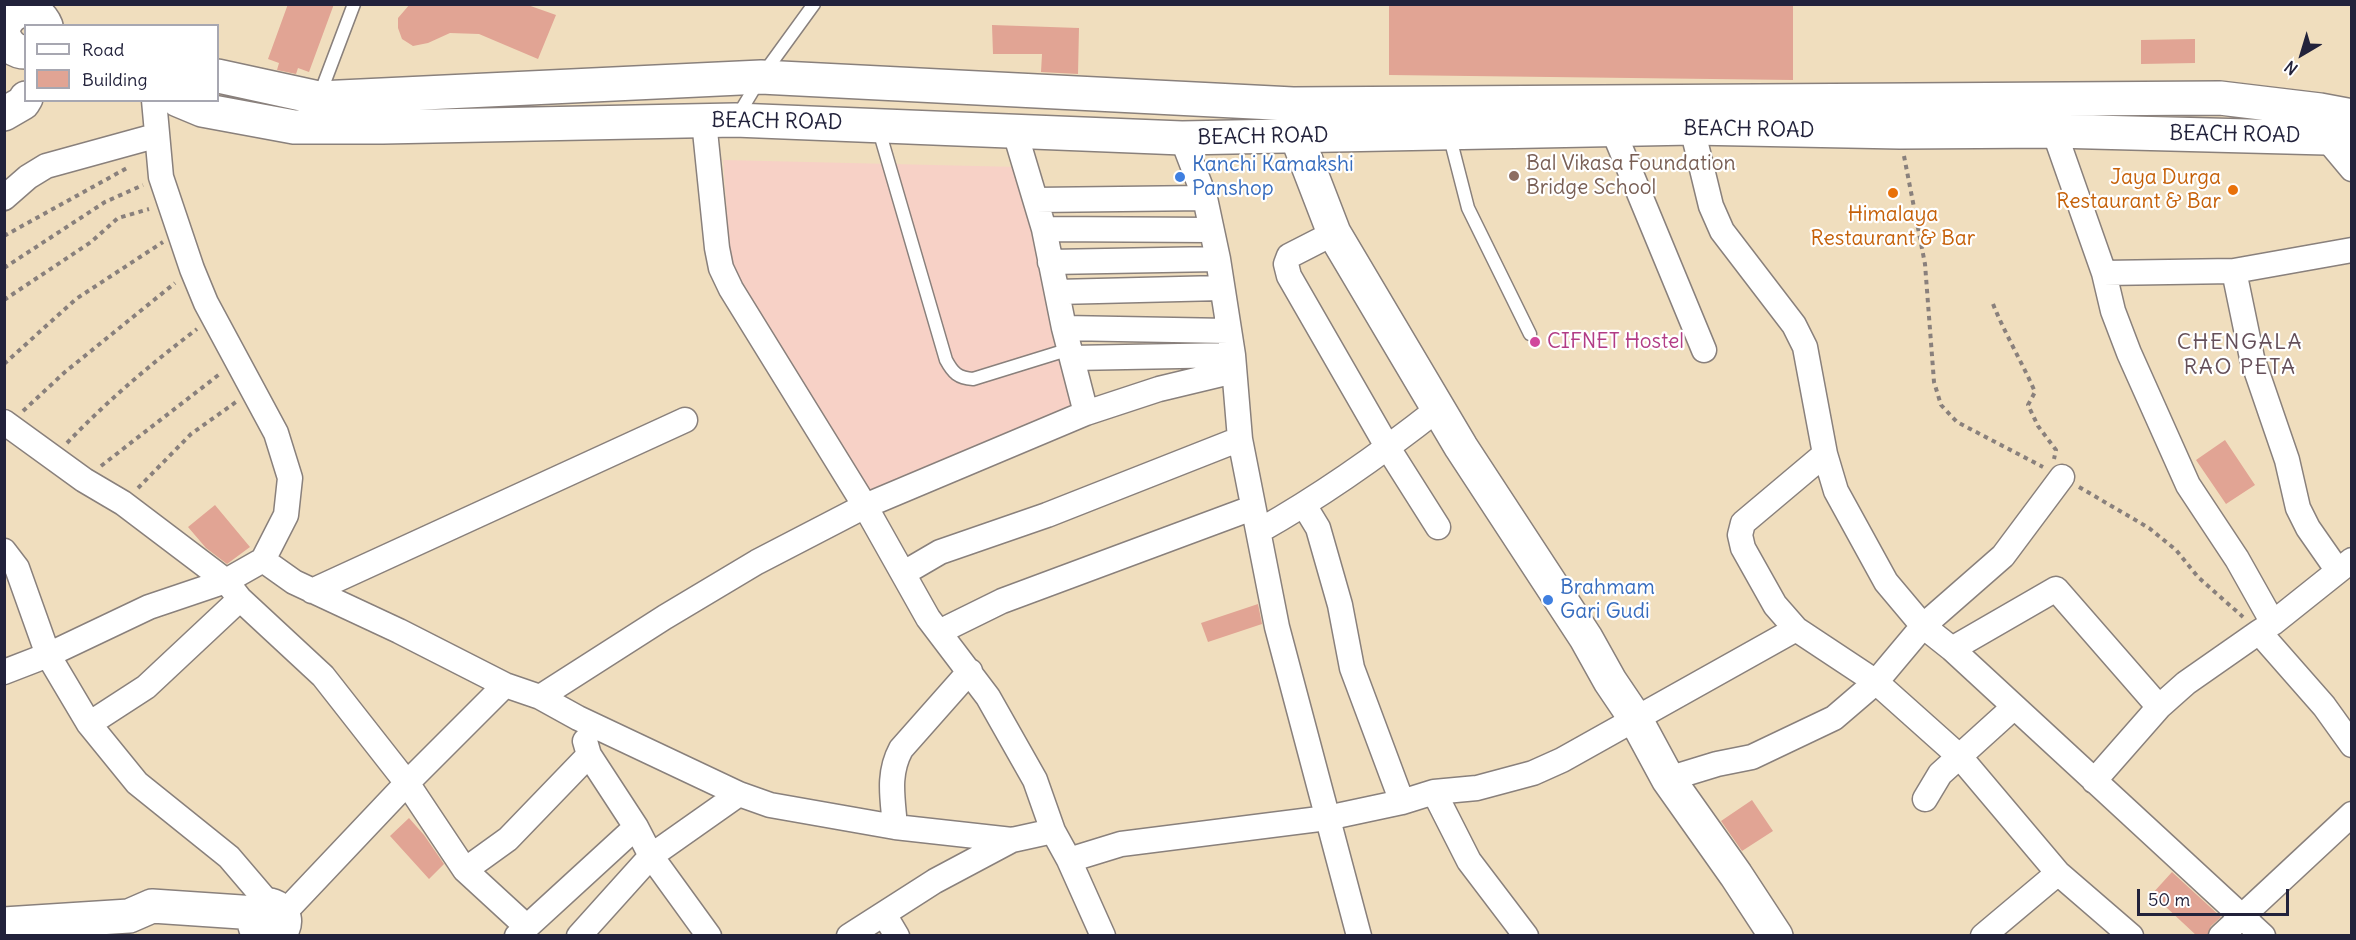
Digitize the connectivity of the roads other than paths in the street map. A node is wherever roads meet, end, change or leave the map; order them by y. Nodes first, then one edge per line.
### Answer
1 (354, 4) edge
2 (814, 4) edge
3 (4, 36) edge
4 (24, 52) edge
5 (219, 76) edge
6 (761, 77) junction
7 (319, 98) junction
8 (1985, 100) junction
9 (24, 102) edge
10 (154, 102) edge
11 (183, 102) edge
12 (1293, 105) junction
13 (4, 114) edge
14 (2352, 116) edge
15 (720, 120) junction
16 (878, 125) junction
17 (1692, 128) junction
18 (1014, 129) junction
19 (1613, 130) junction
20 (2054, 131) junction
21 (1448, 133) junction
22 (1985, 133) junction
23 (2339, 135) edge
24 (1297, 136) junction
25 (1182, 138) junction
26 (156, 144) junction
27 (2352, 169) edge
28 (4, 198) edge
29 (1205, 198) junction
30 (1036, 200) junction
31 (1044, 229) junction
32 (1211, 230) junction
33 (1334, 233) junction
34 (2352, 250) edge
35 (1218, 260) junction
36 (1050, 262) junction
37 (2234, 271) junction
38 (2104, 273) junction
39 (1221, 288) junction
40 (1057, 292) junction
41 (1228, 331) junction
42 (1530, 334) dead end
43 (1069, 345) junction
44 (1704, 350) dead end
45 (1233, 363) junction
46 (1439, 408) junction
47 (1086, 413) junction
48 (685, 420) dead end
49 (6, 423) edge
50 (1240, 439) junction
51 (1388, 448) junction
52 (1824, 454) junction
53 (2057, 474) road end
54 (1304, 505) junction
55 (865, 506) junction
56 (1256, 519) junction
57 (1438, 527) dead end
58 (4, 551) edge
59 (263, 560) junction
60 (2345, 566) edge
61 (904, 573) junction
62 (233, 590) junction
63 (312, 591) junction
64 (1923, 626) junction
65 (2266, 627) junction
66 (1796, 629) junction
67 (939, 632) junction
68 (1952, 649) junction
69 (48, 655) junction
70 (970, 671) junction
71 (4, 672) edge
72 (1876, 682) junction
73 (505, 685) junction
74 (540, 698) junction
75 (2014, 707) junction
76 (2159, 707) junction
77 (578, 718) junction
78 (1635, 718) junction
79 (89, 724) junction
80 (2352, 745) edge
81 (589, 755) junction
82 (1960, 757) junction
83 (1668, 779) junction
84 (2094, 780) junction
85 (407, 783) junction
86 (1434, 792) junction
87 (739, 794) junction
88 (1924, 799) dead end
89 (1402, 802) junction
90 (2352, 814) edge
91 (1327, 818) junction
92 (636, 827) junction
93 (895, 827) junction
94 (1053, 831) junction
95 (1012, 840) junction
96 (651, 856) junction
97 (1069, 860) junction
98 (465, 870) junction
99 (2058, 873) junction
100 (884, 914) junction
101 (2242, 914) junction
102 (4, 924) edge
103 (272, 925) edge
104 (522, 931) edge
105 (1097, 934) edge
106 (579, 936) edge
107 (709, 936) edge
108 (849, 936) edge
109 (897, 936) edge
110 (1359, 936) edge
111 (1526, 936) edge
112 (1776, 936) edge
113 (1983, 936) edge
114 (2132, 936) edge
115 (2221, 936) edge
116 (2264, 936) edge

1 - 7 lane
2 - 6 lane
3 - 4 main road
5 - 7 main road, BEACH ROAD
6 - 7 main road, BEACH ROAD
6 - 12 main road, BEACH ROAD
6 - 15 lane
8 - 12 main road, BEACH ROAD
8 - 14 main road, BEACH ROAD
8 - 22 main road
9 - 13 main road
10 - 26 street
11 - 15 main road, BEACH ROAD
12 - 24 main road
15 - 16 main road, BEACH ROAD
15 - 55 street
16 - 18 main road, BEACH ROAD
16 - 43 lane
17 - 19 main road, BEACH ROAD
17 - 22 main road, BEACH ROAD
17 - 52 street
18 - 25 main road, BEACH ROAD
18 - 30 street
19 - 21 main road, BEACH ROAD
19 - 44 street
20 - 22 main road, BEACH ROAD
20 - 23 main road, BEACH ROAD
20 - 38 street
21 - 24 main road, BEACH ROAD
21 - 42 lane
23 - 27 street
24 - 25 main road, BEACH ROAD
24 - 33 main road
25 - 29 street
26 - 28 street
26 - 59 street
29 - 30 street
29 - 32 street
30 - 31 street
31 - 32 street
31 - 36 street
32 - 35 street
33 - 46 main road
33 - 51 street
34 - 37 street
35 - 36 street
35 - 39 street
36 - 40 street
37 - 38 street
37 - 60 street
38 - 65 street
39 - 40 street
39 - 41 street
40 - 43 street
41 - 43 street
41 - 45 street
43 - 45 street
43 - 47 street
45 - 47 street
45 - 50 street
46 - 51 street
46 - 78 main road
47 - 55 street
48 - 63 street
49 - 62 street
50 - 56 street
50 - 61 street
51 - 54 street
51 - 57 street
52 - 64 street
52 - 66 street
53 - 64 street
54 - 56 street
54 - 89 street
55 - 61 street
55 - 74 street
56 - 67 street
56 - 91 street
58 - 69 street
59 - 62 street
59 - 63 street
60 - 65 street
61 - 67 street
62 - 69 street
62 - 79 street
62 - 85 street
63 - 73 street
64 - 68 street
64 - 72 street
65 - 76 street
65 - 80 street
66 - 72 street
66 - 78 street
67 - 70 street
68 - 75 street
68 - 76 street
69 - 71 street
69 - 79 street
70 - 93 street
70 - 94 street
72 - 82 street
72 - 83 street
73 - 74 street
73 - 85 street
74 - 77 street
75 - 82 street
75 - 84 street
76 - 84 street
77 - 81 street
77 - 87 street
78 - 83 main road
78 - 86 street
79 - 103 street
81 - 92 street
81 - 98 street
82 - 88 street
82 - 99 street
83 - 112 main road
84 - 101 street
85 - 98 street
85 - 103 street
86 - 89 street
86 - 111 street
87 - 93 street
87 - 96 street
89 - 91 street
90 - 101 street
91 - 97 street
91 - 110 street
92 - 96 street
92 - 104 street
93 - 95 street
94 - 95 street
94 - 97 street
95 - 100 street
96 - 106 street
96 - 107 street
97 - 105 street
98 - 104 street
99 - 113 street
99 - 114 street
100 - 108 street
100 - 109 street
101 - 115 street
101 - 116 street
102 - 103 main road

